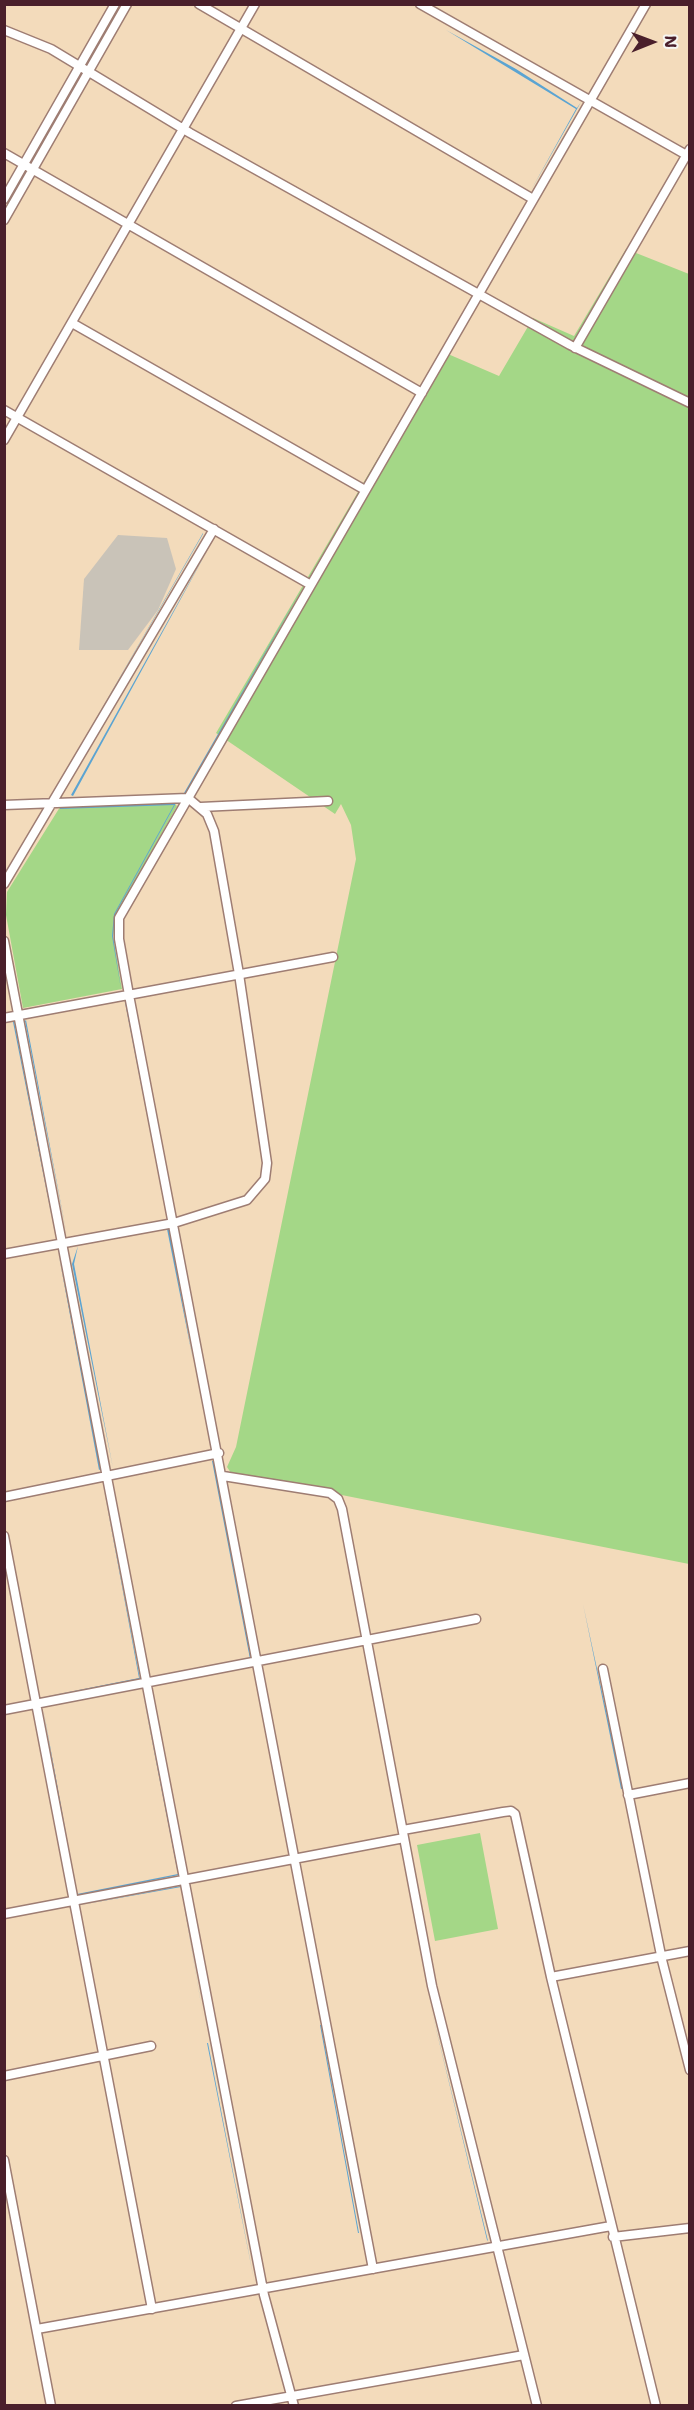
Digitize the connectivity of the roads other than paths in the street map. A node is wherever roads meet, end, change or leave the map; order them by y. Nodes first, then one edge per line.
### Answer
1 (116, 4) edge
2 (127, 4) edge
3 (199, 4) edge
4 (255, 4) edge
5 (420, 4) edge
6 (646, 4) edge
7 (241, 29) junction
8 (4, 30) edge
9 (80, 66) junction
10 (89, 72) junction
11 (590, 102) junction
12 (184, 129) junction
13 (4, 153) edge
14 (688, 153) edge
15 (24, 164) junction
16 (33, 170) junction
17 (4, 199) edge
18 (534, 199) junction
19 (4, 220) edge
20 (129, 225) junction
21 (479, 294) junction
22 (72, 323) junction
23 (575, 348) junction
24 (422, 393) junction
25 (690, 403) edge
26 (4, 410) edge
27 (18, 417) junction
28 (4, 440) edge
29 (365, 490) junction
30 (213, 529) junction
31 (311, 585) junction
32 (188, 798) junction
33 (328, 801) dead end
34 (52, 803) junction
35 (4, 805) edge
36 (201, 807) junction
37 (4, 884) edge
38 (4, 941) edge
39 (333, 957) dead end
40 (239, 974) junction
41 (129, 995) junction
42 (19, 1015) junction
43 (4, 1018) edge
44 (174, 1223) junction
45 (63, 1242) junction
46 (4, 1254) edge
47 (219, 1453) junction
48 (108, 1476) junction
49 (223, 1476) junction
50 (4, 1497) edge
51 (4, 1536) edge
52 (476, 1619) dead end
53 (367, 1641) junction
54 (258, 1662) junction
55 (603, 1669) dead end
56 (147, 1682) junction
57 (36, 1704) junction
58 (4, 1710) edge
59 (690, 1784) edge
60 (628, 1795) junction
61 (403, 1834) junction
62 (295, 1858) junction
63 (185, 1880) junction
64 (74, 1901) junction
65 (4, 1914) edge
66 (690, 1951) edge
67 (661, 1956) junction
68 (551, 1977) junction
69 (151, 2046) dead end
70 (104, 2057) junction
71 (690, 2070) edge
72 (4, 2076) edge
73 (4, 2160) edge
74 (611, 2226) junction
75 (690, 2228) edge
76 (614, 2237) junction
77 (497, 2247) junction
78 (373, 2269) junction
79 (263, 2289) junction
80 (152, 2309) junction
81 (37, 2329) junction
82 (524, 2355) junction
83 (291, 2396) junction
84 (51, 2406) edge
85 (236, 2406) edge
86 (294, 2406) edge
87 (537, 2406) edge
88 (656, 2406) edge

1 - 9 street
2 - 10 street
3 - 7 street
4 - 7 street
5 - 11 street
6 - 11 street
7 - 12 street
7 - 18 street
8 - 9 street
9 - 10 street
9 - 15 street
10 - 12 street
10 - 16 street
11 - 14 street
11 - 18 street
12 - 20 street
12 - 21 street
13 - 15 street
14 - 23 street
15 - 16 street
15 - 17 street
16 - 19 street
16 - 20 street
18 - 21 street
20 - 22 street
20 - 24 street
21 - 23 street
21 - 24 street
22 - 27 street
22 - 29 street
23 - 25 street
24 - 29 street
26 - 27 street
27 - 28 street
27 - 30 street
29 - 31 street
30 - 31 street
30 - 34 street
31 - 32 street
32 - 34 street
32 - 36 street
32 - 41 street
33 - 36 street
34 - 35 street
34 - 37 street
36 - 40 street
38 - 42 street
39 - 40 street
40 - 41 street
40 - 44 street
41 - 42 street
41 - 44 street
42 - 43 street
42 - 45 street
44 - 45 street
44 - 47 street
45 - 46 street
45 - 48 street
47 - 48 street
47 - 49 street
48 - 50 street
48 - 56 street
49 - 53 street
49 - 54 street
51 - 57 street
52 - 53 street
53 - 54 street
53 - 61 street
54 - 56 street
54 - 62 street
55 - 60 street
56 - 57 street
56 - 63 street
57 - 58 street
57 - 64 street
59 - 60 street
60 - 67 street
61 - 62 street
61 - 68 street
61 - 77 street
62 - 63 street
62 - 78 street
63 - 64 street
63 - 79 street
64 - 65 street
64 - 70 street
66 - 67 street
67 - 68 street
67 - 71 street
68 - 74 street
69 - 70 street
70 - 72 street
70 - 80 street
73 - 81 street
74 - 76 street
74 - 77 street
75 - 76 street
76 - 88 street
77 - 78 street
77 - 82 street
78 - 79 street
79 - 80 street
79 - 83 street
80 - 81 street
81 - 84 street
82 - 83 street
82 - 87 street
83 - 85 street
83 - 86 street

